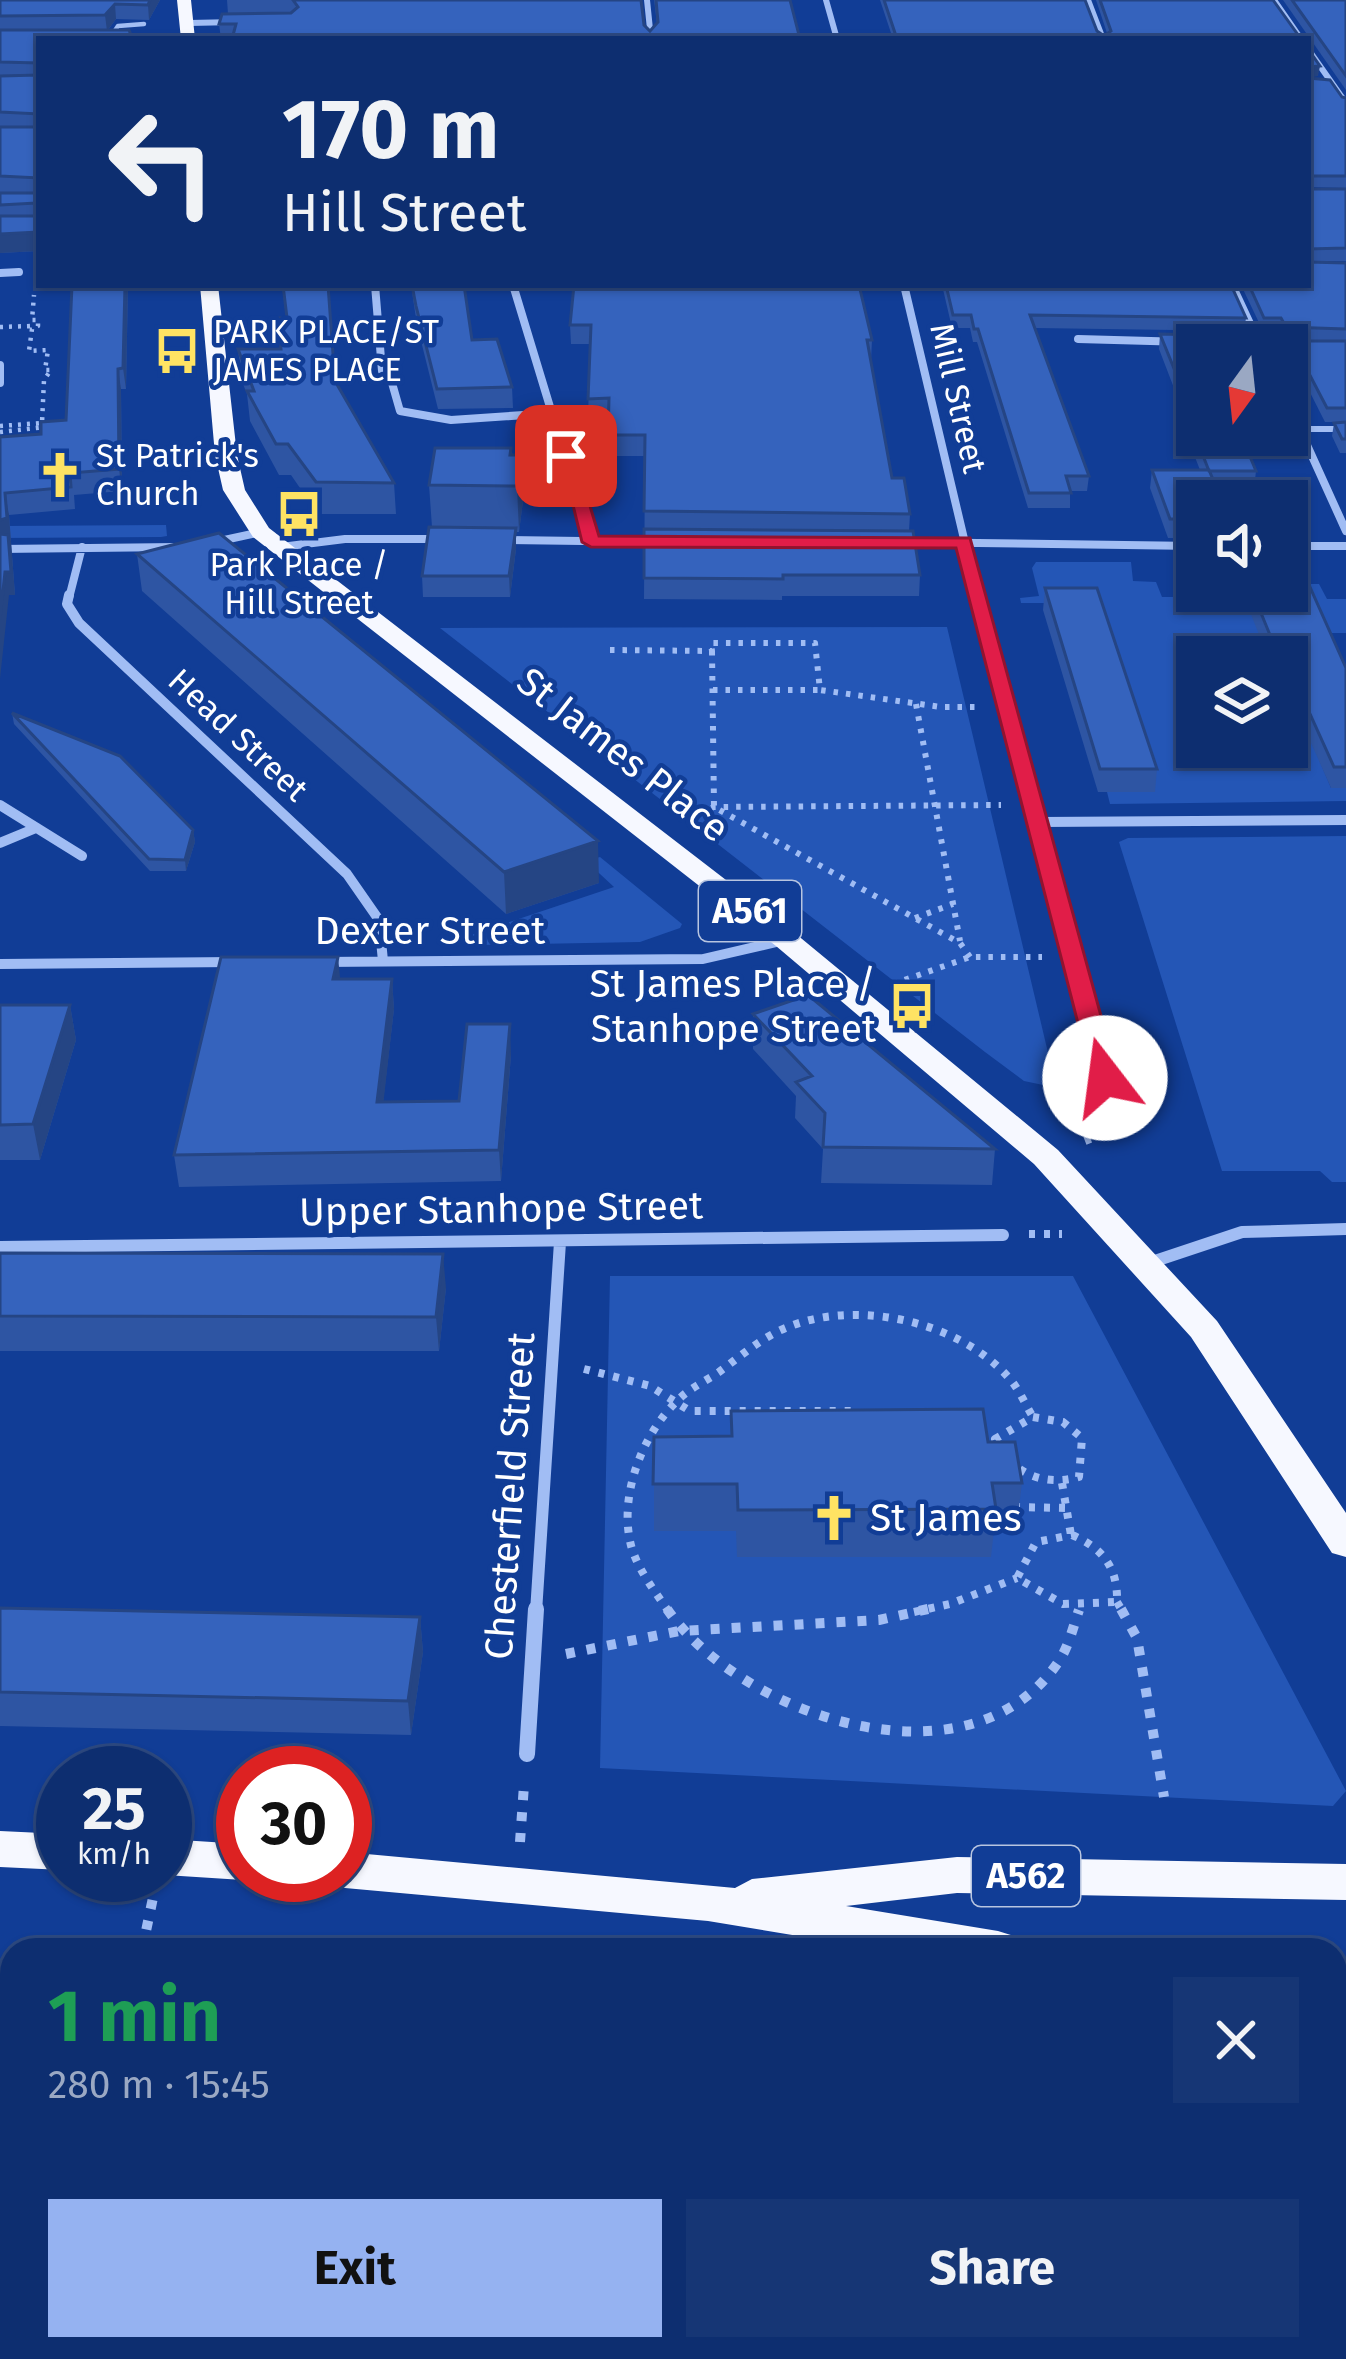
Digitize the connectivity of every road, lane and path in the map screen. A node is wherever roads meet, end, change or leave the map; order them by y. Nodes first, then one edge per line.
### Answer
1 (184, 0) edge
2 (647, 0) edge
3 (826, 0) edge
4 (1088, 0) edge
5 (1274, 0) edge
6 (251, 22) edge
7 (144, 25) edge
8 (118, 26) junction
9 (101, 27) edge
10 (188, 33) edge
11 (111, 36) edge
12 (141, 36) edge
13 (651, 36) edge
14 (836, 36) edge
15 (1102, 36) edge
16 (1299, 36) edge
17 (1311, 54) edge
18 (1311, 84) edge
19 (1332, 84) junction
20 (1346, 103) edge
21 (20, 272) dead end
22 (0, 274) edge
23 (35, 284) dead end
24 (209, 288) edge
25 (375, 288) edge
26 (514, 288) edge
27 (905, 288) edge
28 (1234, 288) edge
29 (32, 320) junction
30 (1252, 324) edge
31 (0, 327) edge
32 (1078, 339) dead end
33 (1176, 342) edge
34 (0, 365) edge
35 (382, 370) dead end
36 (0, 383) edge
37 (392, 383) dead end
38 (554, 413) junction
39 (0, 428) edge
40 (1308, 429) edge
41 (1346, 429) edge
42 (1308, 447) edge
43 (1346, 531) edge
44 (271, 539) junction
45 (463, 540) edge
46 (484, 540) edge
47 (591, 542) junction
48 (661, 542) edge
49 (894, 542) edge
50 (964, 542) junction
51 (1176, 546) edge
52 (1308, 546) edge
53 (1346, 546) edge
54 (82, 547) junction
55 (0, 549) edge
56 (610, 650) dead end
57 (712, 651) junction
58 (713, 690) junction
59 (820, 690) junction
60 (916, 704) junction
61 (1004, 706) junction
62 (0, 805) edge
63 (1032, 805) junction
64 (933, 806) junction
65 (714, 807) junction
66 (1346, 820) edge
67 (1040, 822) junction
68 (36, 828) junction
69 (647, 831) junction
70 (0, 843) edge
71 (82, 856) dead end
72 (953, 904) junction
73 (915, 918) junction
74 (787, 940) junction
75 (960, 943) junction
76 (1073, 956) junction
77 (970, 957) junction
78 (383, 961) junction
79 (248, 962) edge
80 (315, 962) edge
81 (0, 964) edge
82 (856, 997) junction
83 (1105, 1078) joint
84 (1046, 1157) junction
85 (1346, 1229) edge
86 (1004, 1235) dead end
87 (560, 1242) junction
88 (0, 1246) edge
89 (1144, 1264) junction
90 (552, 1364) junction
91 (677, 1400) junction
92 (875, 1413) edge
93 (1033, 1417) junction
94 (979, 1436) edge
95 (995, 1439) junction
96 (1062, 1484) junction
97 (1012, 1507) edge
98 (1069, 1508) junction
99 (1072, 1535) junction
100 (1346, 1543) edge
101 (1017, 1577) junction
102 (1117, 1602) junction
103 (1079, 1610) junction
104 (679, 1631) junction
105 (533, 1658) junction
106 (527, 1754) joint
107 (1164, 1797) dead end
108 (0, 1849) edge
109 (36, 1851) edge
110 (372, 1872) edge
111 (1346, 1882) edge
112 (516, 1885) junction
113 (152, 1902) edge
114 (708, 1902) junction
115 (145, 1938) edge
116 (926, 1938) edge

1 - 10 highway
2 - 13 street
3 - 14 street
4 - 15 street
5 - 16 street
6 - 10 street
7 - 8 lane
8 - 9 lane
8 - 11 lane
10 - 12 street
17 - 19 street
18 - 19 street
19 - 20 street
21 - 22 street
23 - 29 path
24 - 44 highway, A561
25 - 35 street
26 - 38 street
27 - 50 street, Mill Street
28 - 30 street
29 - 31 path
29 - 39 path
32 - 33 street
34 - 36 street
37 - 38 street
38 - 47 street
39 - 39 path
40 - 41 street
42 - 43 street
44 - 45 street
44 - 54 street
44 - 69 highway, St James Place / A561
46 - 47 street
47 - 48 street
49 - 50 street
50 - 51 street
50 - 61 street, Mill Street
52 - 53 street
54 - 55 street
54 - 78 street, Head Street
56 - 57 path
57 - 58 path
57 - 59 path
58 - 59 path
58 - 65 path
59 - 60 path
60 - 61 path
60 - 64 path
61 - 63 street, Mill Street
62 - 68 street
63 - 64 path
63 - 67 street, Mill Street
64 - 65 path
64 - 72 path
65 - 69 path
65 - 73 path
66 - 67 street
67 - 76 street, Mill Street
68 - 70 street
68 - 71 street
69 - 74 highway, St James Place / A561
72 - 73 path
72 - 75 path
73 - 75 path
74 - 78 street, Dexter Street
74 - 82 highway, St James Place / A561
75 - 77 path
76 - 77 path
76 - 83 street, Mill Street
77 - 82 path
78 - 80 street, Dexter Street
79 - 81 street
82 - 84 highway, St James Place / A561
83 - 84 path
84 - 89 highway, St James Place / A561
85 - 89 street
86 - 87 street, Upper Stanhope Street
87 - 88 street, Upper Stanhope Street
87 - 90 street, Chesterfield Street
89 - 100 highway, St James Place / A561
90 - 91 path
90 - 105 street, Chesterfield Street
91 - 92 path
91 - 93 path
91 - 104 path
93 - 95 path
93 - 96 path
94 - 95 path
95 - 96 path
96 - 98 path
97 - 98 path
98 - 99 path
99 - 101 path
99 - 102 path
101 - 103 path
101 - 104 path
102 - 103 path
102 - 107 path
103 - 104 path
104 - 105 path
105 - 106 street, Chesterfield Street
106 - 112 path
108 - 109 highway
110 - 112 highway, A562
111 - 114 highway, A562
112 - 114 highway, A562
113 - 115 path
114 - 116 highway, A562

